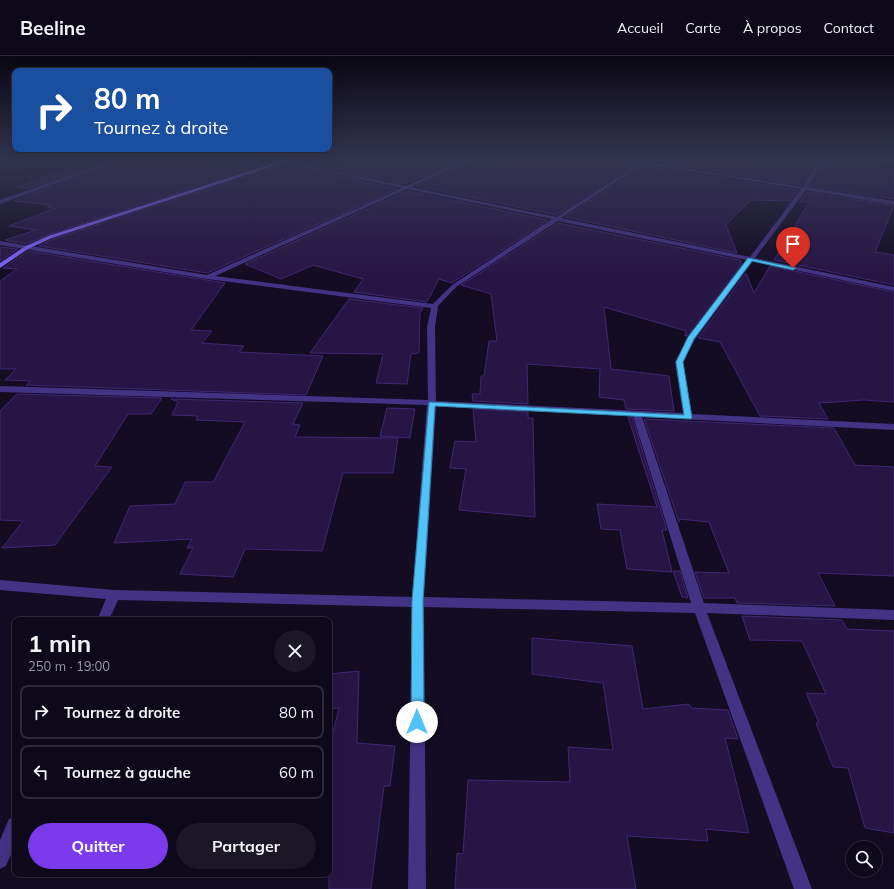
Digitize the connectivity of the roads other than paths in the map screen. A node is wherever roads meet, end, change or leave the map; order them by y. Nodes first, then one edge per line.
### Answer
1 (14, 197) edge
2 (177, 197) edge
3 (386, 197) edge
4 (454, 197) edge
5 (592, 197) edge
6 (798, 197) edge
7 (855, 197) edge
8 (0, 202) edge
9 (894, 203) edge
10 (558, 219) junction
11 (0, 243) edge
12 (26, 248) junction
13 (750, 259) junction
14 (0, 266) edge
15 (207, 277) junction
16 (894, 289) edge
17 (435, 306) junction
18 (0, 390) edge
19 (432, 404) junction
20 (637, 414) junction
21 (688, 418) junction
22 (894, 427) edge
23 (0, 585) edge
24 (114, 595) junction
25 (418, 601) junction
26 (699, 608) junction
27 (894, 615) edge
28 (104, 617) edge
29 (12, 832) edge
30 (0, 860) edge
31 (417, 889) edge
32 (803, 889) edge

1 - 8 street
2 - 12 street
3 - 15 street
4 - 10 street
5 - 10 street
6 - 13 street
7 - 9 street
10 - 13 street
10 - 17 street
11 - 12 street
12 - 14 street
12 - 15 street
13 - 16 street
13 - 21 street
15 - 17 street
17 - 19 street
18 - 19 street
19 - 20 street
19 - 25 street
20 - 21 street
20 - 26 street
21 - 22 street
23 - 24 street
24 - 25 street
24 - 28 street
25 - 26 street
25 - 31 street
26 - 27 street
26 - 32 street
29 - 30 street

